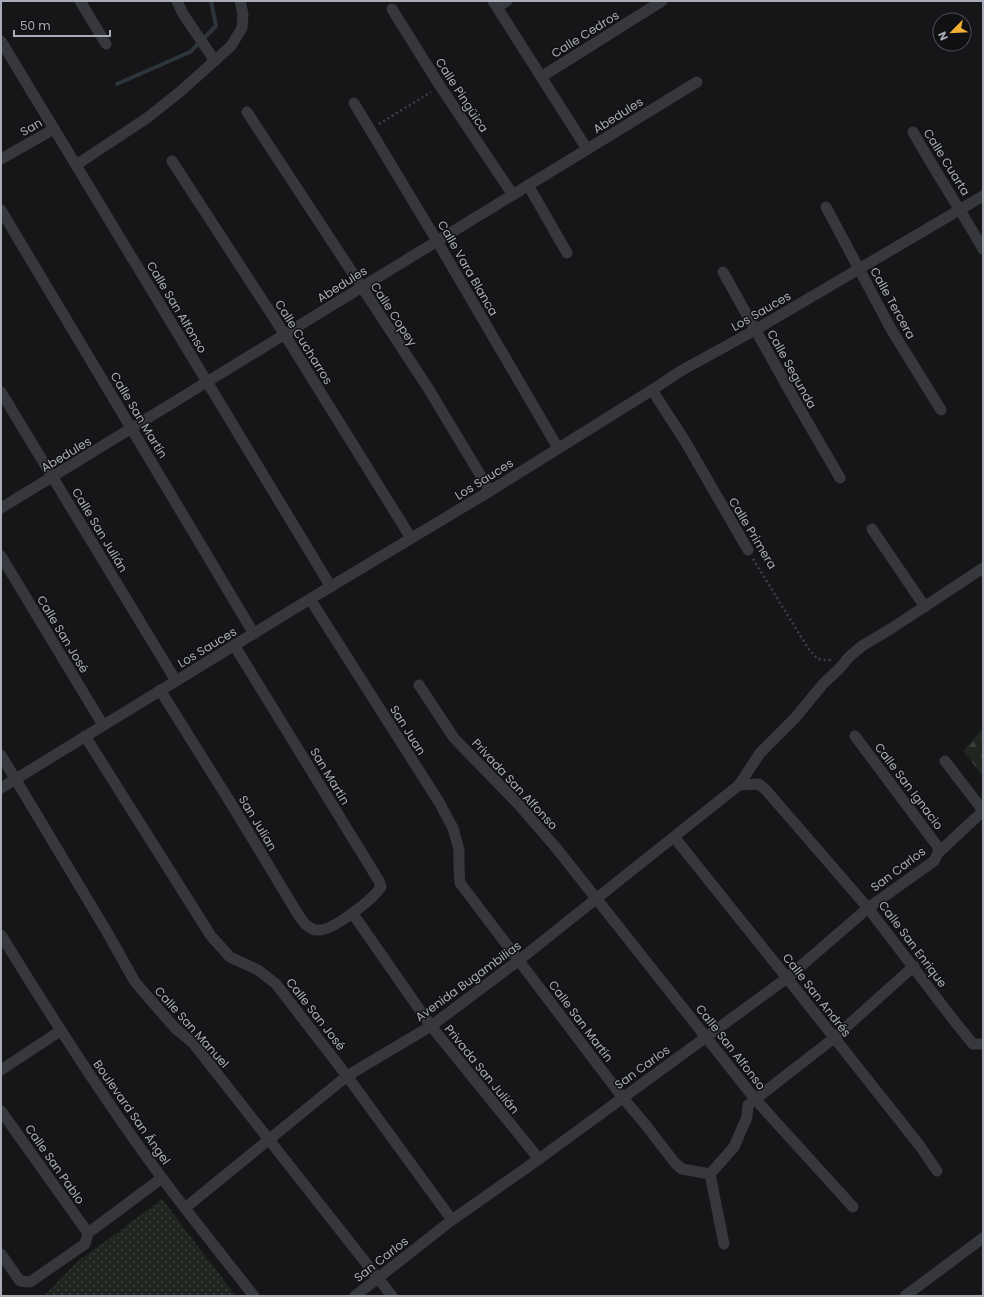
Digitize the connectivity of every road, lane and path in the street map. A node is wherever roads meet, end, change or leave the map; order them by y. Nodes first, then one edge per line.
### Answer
1 (80, 1) edge
2 (176, 1) edge
3 (240, 1) edge
4 (662, 1) edge
5 (499, 3) edge
6 (392, 9) dead end
7 (1, 40) edge
8 (106, 44) dead end
9 (215, 61) junction
10 (541, 77) junction
11 (697, 82) dead end
12 (440, 86) junction
13 (354, 103) dead end
14 (247, 112) dead end
15 (54, 128) junction
16 (370, 129) junction
17 (913, 132) dead end
18 (587, 149) junction
19 (1, 159) edge
20 (172, 161) dead end
21 (76, 165) junction
22 (528, 185) junction
23 (513, 195) junction
24 (983, 196) edge
25 (826, 207) dead end
26 (960, 209) junction
27 (1, 210) edge
28 (437, 241) junction
29 (983, 248) edge
30 (567, 253) dead end
31 (859, 269) junction
32 (723, 272) dead end
33 (361, 288) junction
34 (755, 330) junction
35 (285, 335) junction
36 (207, 382) junction
37 (652, 390) junction
38 (1, 392) edge
39 (941, 410) dead end
40 (132, 429) junction
41 (558, 448) junction
42 (53, 477) junction
43 (840, 478) dead end
44 (490, 491) junction
45 (1, 508) edge
46 (872, 529) dead end
47 (411, 538) junction
48 (748, 550) joint
49 (1, 556) edge
50 (983, 568) edge
51 (331, 587) junction
52 (310, 599) junction
53 (925, 607) junction
54 (254, 634) junction
55 (234, 645) junction
56 (849, 657) junction
57 (176, 681) junction
58 (419, 685) dead end
59 (160, 690) junction
60 (103, 725) junction
61 (85, 736) junction
62 (855, 736) dead end
63 (1, 755) edge
64 (945, 761) dead end
65 (15, 779) junction
66 (739, 785) junction
67 (1, 788) edge
68 (674, 837) junction
69 (938, 853) junction
70 (460, 883) joint
71 (596, 898) junction
72 (868, 908) junction
73 (352, 914) junction
74 (1, 935) edge
75 (518, 961) junction
76 (914, 966) junction
77 (787, 978) junction
78 (431, 1026) junction
79 (60, 1031) junction
80 (706, 1037) junction
81 (834, 1038) junction
82 (978, 1044) edge
83 (1, 1070) edge
84 (347, 1076) junction
85 (623, 1098) junction
86 (755, 1099) junction
87 (1, 1111) edge
88 (269, 1140) junction
89 (539, 1159) junction
90 (937, 1171) dead end
91 (710, 1174) junction
92 (162, 1178) junction
93 (853, 1207) dead end
94 (185, 1208) junction
95 (452, 1220) junction
96 (88, 1233) junction
97 (983, 1238) edge
98 (724, 1244) dead end
99 (1, 1254) edge
100 (378, 1278) junction
101 (254, 1296) edge
102 (355, 1296) edge
103 (392, 1296) edge
104 (905, 1296) edge

1 - 8 street
2 - 9 street
3 - 9 street
4 - 10 street, Calle Cedros
5 - 10 street
6 - 12 street, Calle Pingüica
7 - 15 street, Calle San Alfonso
9 - 21 street
10 - 18 street
11 - 18 street, Abedules
12 - 16 path
12 - 23 street, Calle Pingüica
13 - 16 street, Calle Vara Blanca
14 - 33 street, Calle Copey
15 - 19 street, San
15 - 21 street, Calle San Alfonso
16 - 28 street, Calle Vara Blanca
17 - 26 street, Calle Cuarta
18 - 22 street, Abedules
20 - 35 street, Calle Cucharros
21 - 36 street, Calle San Alfonso
22 - 23 street, Abedules
22 - 30 street
23 - 28 street, Abedules
24 - 26 street, Los Sauces
25 - 31 street, Calle Tercera
26 - 29 street, Calle Cuarta
26 - 31 street, Los Sauces
27 - 40 street, Calle San Martín
28 - 33 street, Abedules
28 - 41 street, Calle Vara Blanca
31 - 34 street, Los Sauces
31 - 39 street, Calle Tercera
32 - 34 street, Calle Segunda
33 - 35 street, Abedules
33 - 44 street, Calle Copey
34 - 37 street, Los Sauces
34 - 43 street, Calle Segunda
35 - 36 street, Abedules
35 - 47 street, Calle Cucharros
36 - 40 street, Abedules
36 - 51 street, Calle San Alfonso
37 - 41 street, Los Sauces
37 - 48 street, Calle Primera
38 - 42 street, Calle San Julián
40 - 42 street, Abedules
40 - 54 street, Calle San Martín
41 - 44 street, Los Sauces
42 - 45 street, Abedules
42 - 57 street, Calle San Julián
44 - 47 street, Los Sauces
46 - 53 street
47 - 51 street, Los Sauces
48 - 56 path, Calle Primera
49 - 60 street, Calle San José
50 - 53 street, Avenida Bugambilias
51 - 52 street, Los Sauces
52 - 54 street, Los Sauces
52 - 70 street, San Juan
53 - 56 street, Avenida Bugambilias
54 - 55 street, Los Sauces
55 - 57 street, Los Sauces
55 - 73 street, San Martín
56 - 66 street, Avenida Bugambilias
57 - 59 street, Los Sauces
58 - 71 street, Privada San Alfonso
59 - 60 street, Los Sauces
59 - 73 street, San Julian
60 - 61 street, Los Sauces
61 - 65 street, Los Sauces
61 - 84 street, Calle San José
62 - 69 street, Calle San Ignacio
63 - 65 street, Calle San Manuel
64 - 69 street, San Carlos
65 - 67 street, Los Sauces
65 - 88 street, Calle San Manuel
66 - 68 street, Avenida Bugambilias
66 - 72 street, Calle San Enrique
68 - 71 street, Avenida Bugambilias
68 - 77 street, Calle San Andrés
69 - 72 street, San Carlos
70 - 75 street, Calle San Martín
71 - 75 street, Avenida Bugambilias
71 - 80 street, Calle San Alfonso
72 - 76 street, Calle San Enrique
72 - 77 street, San Carlos
73 - 78 street, Privada San Julián
74 - 79 street, Boulevard San Ángel
75 - 78 street, Avenida Bugambilias
75 - 85 street, Calle San Martín
76 - 81 street
76 - 82 street, Calle San Enrique
77 - 80 street, San Carlos
77 - 81 street, Calle San Andrés
78 - 84 street, Avenida Bugambilias
78 - 89 street, Privada San Julián
79 - 83 street
79 - 92 street, Boulevard San Ángel
80 - 85 street, San Carlos
80 - 86 street, Calle San Alfonso
81 - 86 street
81 - 90 street, Calle San Andrés
84 - 88 street, Avenida Bugambilias
84 - 95 street, Calle San José
85 - 89 street, San Carlos
85 - 91 street, Calle San Martín
86 - 91 street
86 - 93 street, Calle San Alfonso
87 - 96 street, Calle San Pablo
88 - 94 street, Avenida Bugambilias
88 - 100 street, Calle San Manuel
89 - 95 street, San Carlos
91 - 98 street
92 - 94 street, Boulevard San Ángel
92 - 96 street
94 - 101 street, Boulevard San Ángel
95 - 100 street, San Carlos
96 - 99 street
97 - 104 street
100 - 102 street, San Carlos
100 - 103 street, Calle San Manuel

